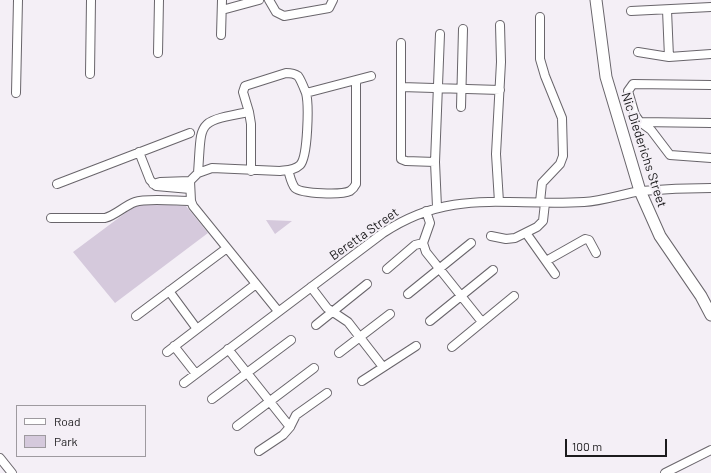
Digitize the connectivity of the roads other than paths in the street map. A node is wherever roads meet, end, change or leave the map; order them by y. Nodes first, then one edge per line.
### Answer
1 (18, 0) edge
2 (91, 0) edge
3 (160, 0) edge
4 (222, 0) edge
5 (259, 0) edge
6 (270, 0) edge
7 (332, 0) edge
8 (596, 0) edge
9 (711, 7) edge
10 (222, 10) junction
11 (667, 10) junction
12 (631, 11) dead end
13 (540, 17) dead end
14 (500, 24) dead end
15 (463, 29) dead end
16 (440, 34) dead end
17 (221, 35) dead end
18 (401, 43) dead end
19 (638, 52) dead end
20 (158, 53) dead end
21 (711, 54) edge
22 (669, 57) junction
23 (90, 74) dead end
24 (371, 76) dead end
25 (356, 81) junction
26 (711, 85) edge
27 (401, 87) junction
28 (438, 88) junction
29 (462, 88) junction
30 (500, 90) junction
31 (16, 93) dead end
32 (306, 93) junction
33 (461, 107) dead end
34 (249, 112) junction
35 (640, 122) junction
36 (711, 123) edge
37 (190, 133) dead end
38 (140, 152) junction
39 (711, 158) edge
40 (435, 162) junction
41 (288, 170) junction
42 (251, 171) junction
43 (198, 173) junction
44 (57, 184) dead end
45 (190, 185) junction
46 (711, 188) edge
47 (640, 192) junction
48 (191, 201) junction
49 (499, 202) junction
50 (543, 202) junction
51 (437, 207) junction
52 (426, 211) junction
53 (52, 218) dead end
54 (526, 233) junction
55 (491, 236) dead end
56 (423, 243) junction
57 (471, 243) dead end
58 (227, 248) junction
59 (596, 253) dead end
60 (546, 261) junction
61 (387, 268) dead end
62 (440, 268) junction
63 (493, 270) dead end
64 (555, 274) dead end
65 (256, 284) junction
66 (367, 284) dead end
67 (311, 287) junction
68 (170, 291) junction
69 (408, 294) dead end
70 (461, 296) junction
71 (514, 296) dead end
72 (701, 296) junction
73 (711, 306) edge
74 (278, 311) junction
75 (333, 312) junction
76 (390, 314) dead end
77 (711, 315) edge
78 (136, 316) dead end
79 (430, 321) dead end
80 (482, 322) junction
81 (316, 325) dead end
82 (197, 329) junction
83 (360, 337) junction
84 (291, 340) dead end
85 (174, 346) junction
86 (416, 346) dead end
87 (452, 347) dead end
88 (228, 349) junction
89 (167, 352) dead end
90 (339, 353) dead end
91 (383, 367) junction
92 (314, 368) dead end
93 (247, 373) junction
94 (196, 374) junction
95 (362, 381) dead end
96 (184, 383) dead end
97 (327, 393) dead end
98 (212, 399) dead end
99 (269, 402) junction
100 (237, 426) dead end
101 (290, 428) junction
102 (711, 450) edge
103 (258, 451) dead end
104 (0, 458) edge
105 (12, 473) edge
106 (665, 473) edge

1 - 31 street
2 - 23 street
3 - 20 street
4 - 10 street
5 - 10 street
6 - 7 street
8 - 47 street, Nic Diederichs Street
9 - 11 street
10 - 17 street
11 - 12 street
11 - 22 street
13 - 50 street
14 - 30 street
15 - 29 street
16 - 28 street
18 - 27 street
19 - 22 street
21 - 22 street
24 - 25 street
25 - 32 street
25 - 41 street
26 - 35 street
27 - 28 street
27 - 40 street
28 - 29 street
28 - 40 street
29 - 30 street
29 - 33 street
30 - 49 street
32 - 34 street
32 - 41 street
34 - 42 street
34 - 43 street
35 - 36 street
35 - 39 street
37 - 38 street
38 - 44 street
38 - 45 street
40 - 51 street
41 - 42 street
42 - 43 street
43 - 45 street
45 - 48 street
46 - 47 street, Beretta Street
47 - 50 street, Beretta Street
47 - 72 street, Nic Diederichs Street
48 - 53 street
48 - 58 street
49 - 50 street, Beretta Street
49 - 51 street, Beretta Street
50 - 54 street
51 - 52 street, Beretta Street
52 - 56 street
52 - 67 street, Beretta Street
54 - 55 street
54 - 60 street
56 - 61 street
56 - 62 street
57 - 62 street
58 - 65 street
58 - 68 street
59 - 60 street
60 - 64 street
62 - 69 street
62 - 70 street
63 - 70 street
65 - 74 street
65 - 82 street
66 - 75 street
67 - 74 street, Beretta Street
67 - 75 street
68 - 78 street
68 - 82 street
70 - 79 street
70 - 80 street
71 - 80 street
72 - 73 street, Nic Diederichs Street
72 - 77 street, Nic Diederichs Street
74 - 88 street, Beretta Street
75 - 81 street
75 - 83 street
76 - 83 street
80 - 87 street
82 - 85 street
83 - 90 street
83 - 91 street
84 - 93 street
85 - 89 street
85 - 94 street
86 - 91 street
88 - 93 street
88 - 94 street, Beretta Street
91 - 95 street
92 - 99 street
93 - 98 street
93 - 99 street
94 - 96 street, Beretta Street
97 - 101 street
99 - 100 street
99 - 101 street
101 - 103 street
102 - 106 street
104 - 105 street

